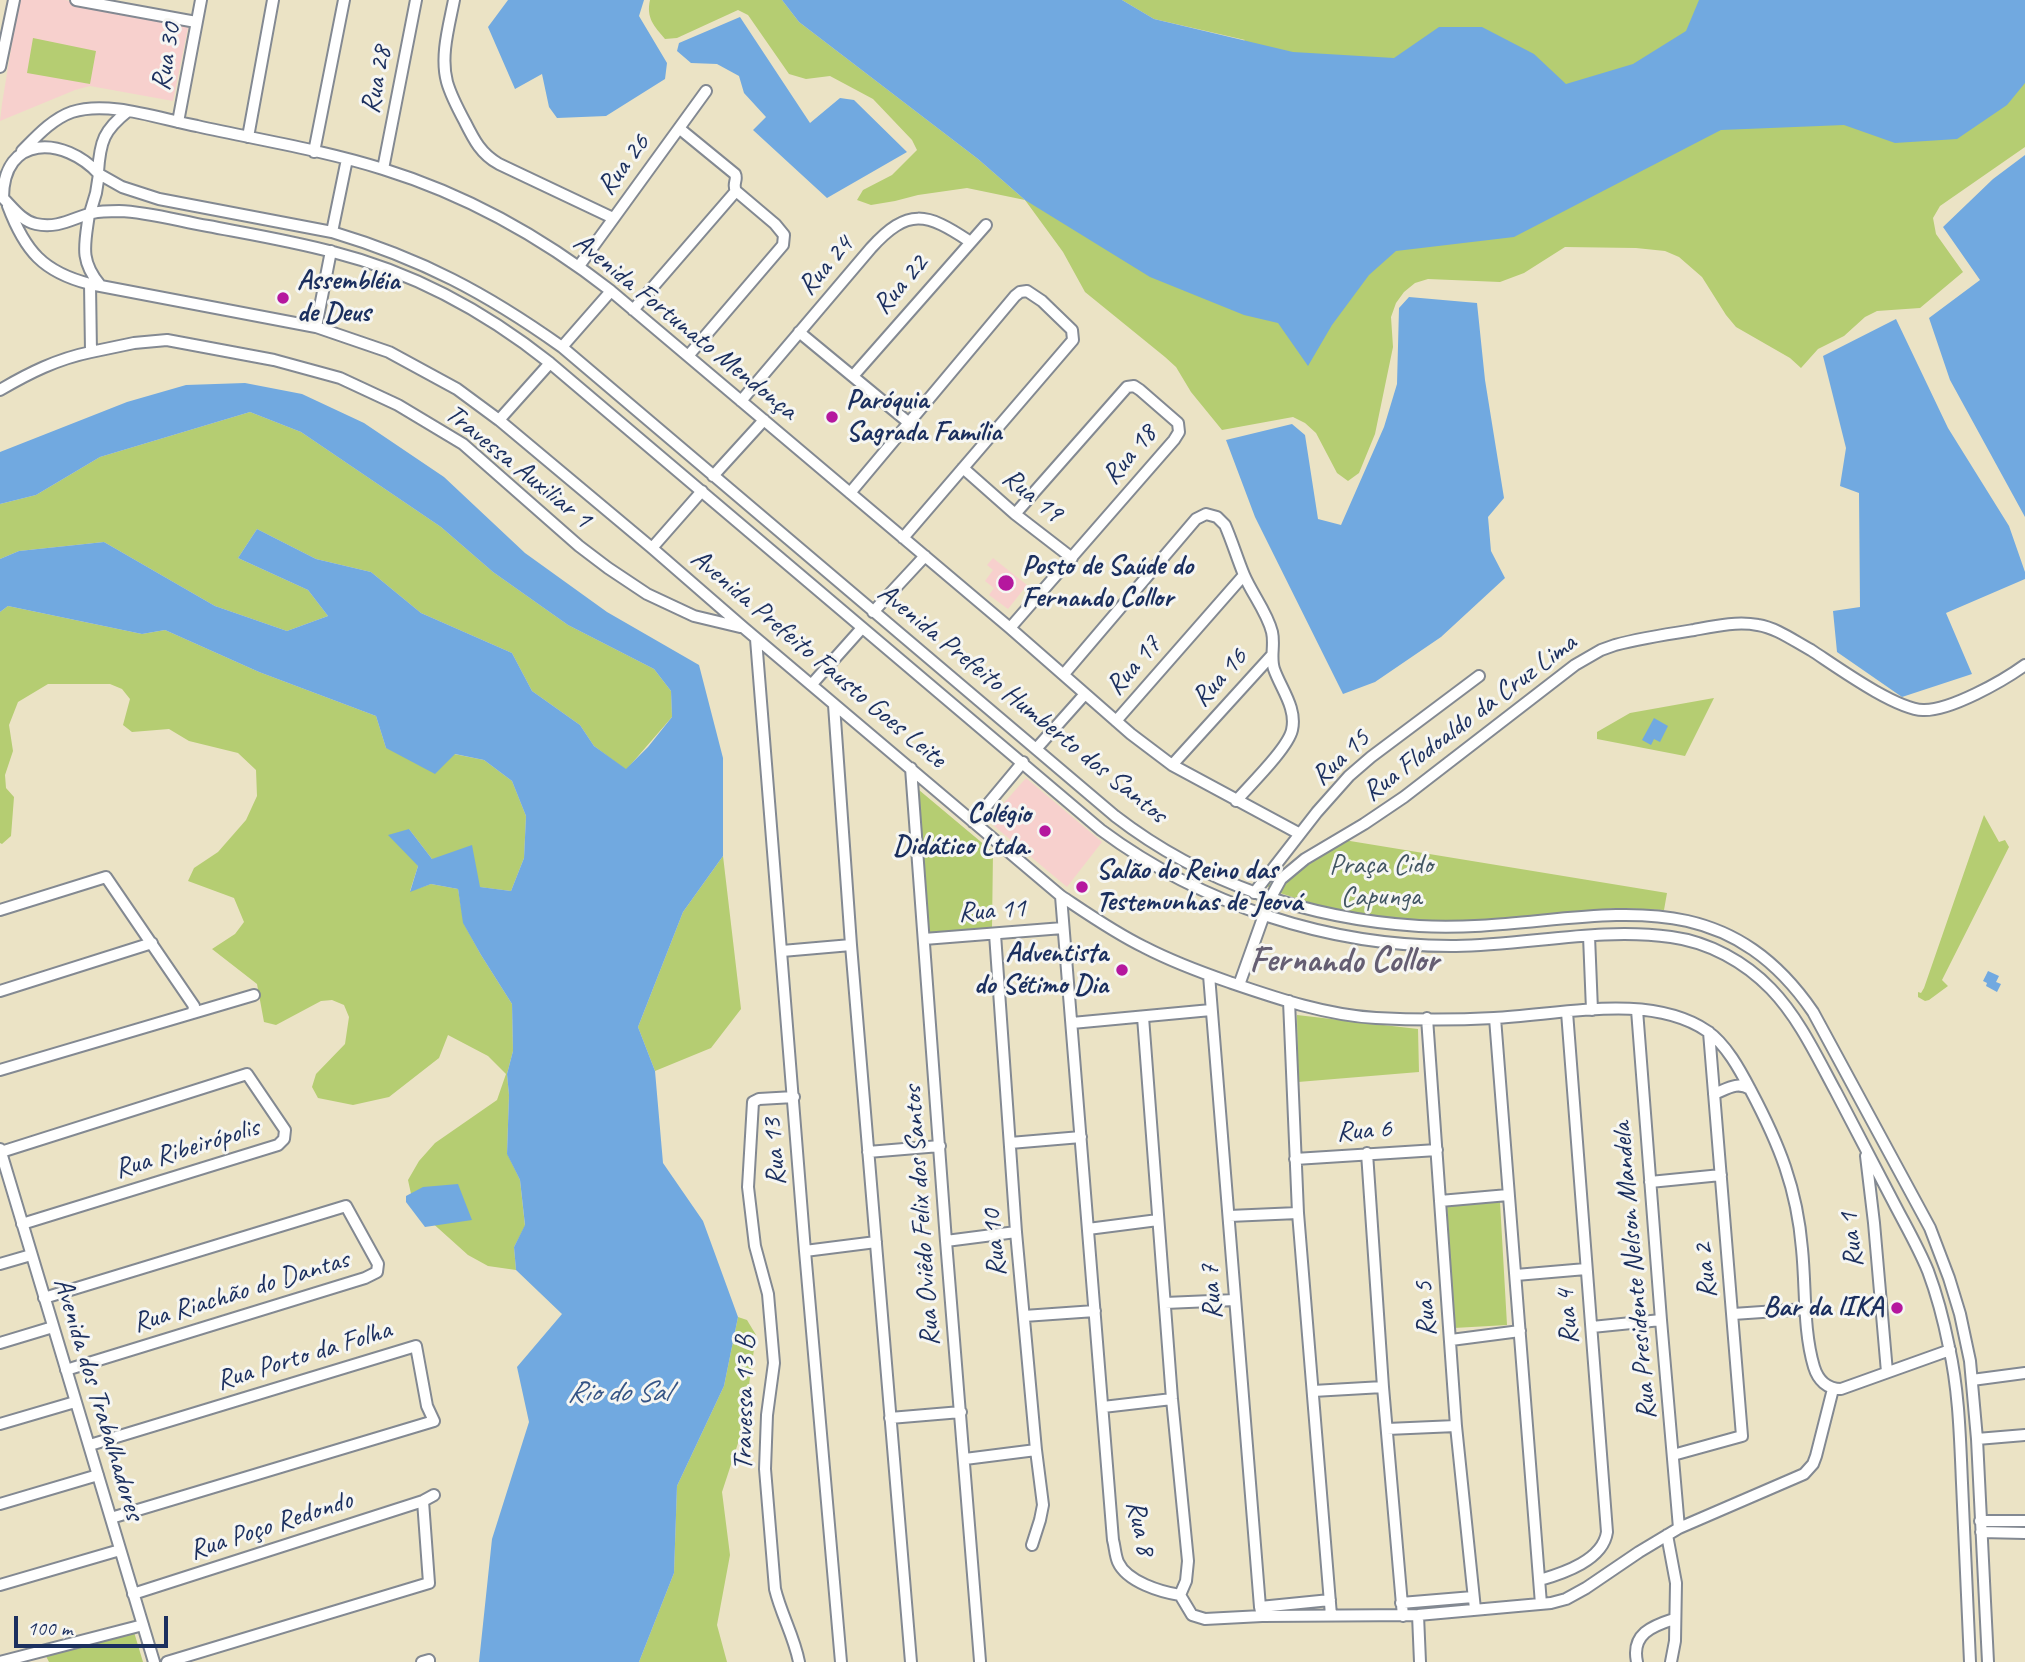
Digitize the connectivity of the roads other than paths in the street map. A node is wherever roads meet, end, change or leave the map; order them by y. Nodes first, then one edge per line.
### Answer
1 (14, 0) edge
2 (76, 0) edge
3 (201, 0) edge
4 (273, 0) edge
5 (344, 0) edge
6 (416, 0) edge
7 (454, 0) edge
8 (196, 22) junction
9 (0, 67) edge
10 (705, 91) dead end
11 (128, 111) junction
12 (178, 122) junction
13 (680, 129) junction
14 (248, 137) junction
15 (314, 152) junction
16 (14, 159) junction
17 (347, 159) junction
18 (0, 162) edge
19 (383, 169) junction
20 (98, 173) junction
21 (736, 191) junction
22 (3, 198) edge
23 (90, 214) junction
24 (613, 218) junction
25 (986, 225) dead end
26 (332, 232) junction
27 (969, 242) junction
28 (331, 251) junction
29 (579, 266) junction
30 (95, 285) junction
31 (611, 291) junction
32 (633, 310) junction
33 (316, 327) junction
34 (799, 331) junction
35 (562, 347) junction
36 (91, 352) junction
37 (688, 356) junction
38 (550, 363) junction
39 (853, 376) junction
40 (0, 390) edge
41 (741, 401) junction
42 (499, 420) junction
43 (764, 420) junction
44 (908, 422) junction
45 (963, 468) junction
46 (713, 476) junction
47 (702, 491) junction
48 (850, 493) junction
49 (1015, 514) junction
50 (903, 538) junction
51 (652, 548) junction
52 (925, 556) junction
53 (1072, 558) junction
54 (1244, 575) junction
55 (873, 612) junction
56 (744, 628) junction
57 (862, 628) junction
58 (1010, 628) junction
59 (757, 639) junction
60 (1272, 655) junction
61 (2025, 665) edge
62 (1063, 674) junction
63 (1479, 676) dead end
64 (812, 684) junction
65 (1085, 694) junction
66 (834, 705) junction
67 (1116, 721) junction
68 (1036, 750) junction
69 (1023, 762) junction
70 (1172, 765) junction
71 (911, 768) junction
72 (1236, 801) junction
73 (973, 822) junction
74 (1137, 833) junction
75 (1300, 834) junction
76 (1123, 846) junction
77 (1254, 893) junction
78 (1061, 896) junction
79 (1270, 899) junction
80 (0, 910) edge
81 (1264, 915) junction
82 (1063, 928) junction
83 (995, 934) junction
84 (1589, 936) junction
85 (924, 939) junction
86 (152, 943) junction
87 (851, 946) junction
88 (782, 951) junction
89 (1209, 975) junction
90 (1239, 985) junction
91 (0, 991) edge
92 (254, 995) dead end
93 (1289, 1001) junction
94 (1211, 1010) junction
95 (1592, 1010) junction
96 (1637, 1010) junction
97 (1567, 1012) junction
98 (193, 1013) junction
99 (1143, 1017) junction
100 (1427, 1018) junction
101 (1495, 1018) junction
102 (1072, 1023) junction
103 (1709, 1032) junction
104 (0, 1070) edge
105 (1750, 1089) junction
106 (1714, 1094) junction
107 (794, 1097) junction
108 (1861, 1100) junction
109 (1845, 1109) junction
110 (1081, 1137) junction
111 (1010, 1143) junction
112 (940, 1146) junction
113 (1865, 1146) junction
114 (0, 1150) edge
115 (1437, 1150) junction
116 (868, 1152) junction
117 (1367, 1153) junction
118 (1294, 1158) junction
119 (1721, 1175) junction
120 (4, 1182) edge
121 (1650, 1182) junction
122 (1508, 1195) junction
123 (1440, 1201) junction
124 (1298, 1213) junction
125 (1230, 1216) junction
126 (1158, 1220) junction
127 (22, 1224) junction
128 (1088, 1229) junction
129 (1016, 1232) junction
130 (946, 1241) junction
131 (876, 1242) junction
132 (805, 1251) junction
133 (31, 1255) junction
134 (0, 1264) edge
135 (1586, 1269) junction
136 (1516, 1275) junction
137 (44, 1298) junction
138 (1235, 1300) junction
139 (1165, 1303) junction
140 (1806, 1309) junction
141 (1095, 1311) junction
142 (1733, 1314) junction
143 (1024, 1316) junction
144 (1661, 1320) junction
145 (53, 1327) junction
146 (1591, 1327) junction
147 (1520, 1331) junction
148 (1451, 1340) junction
149 (0, 1343) edge
150 (1950, 1350) junction
151 (66, 1370) junction
152 (1887, 1372) junction
153 (2025, 1373) edge
154 (1972, 1380) junction
155 (1383, 1387) junction
156 (1833, 1389) junction
157 (1313, 1391) junction
158 (1172, 1399) junction
159 (75, 1402) junction
160 (1102, 1407) junction
161 (961, 1412) junction
162 (890, 1418) junction
163 (0, 1424) edge
164 (1456, 1426) junction
165 (1387, 1429) junction
166 (2025, 1435) edge
167 (1977, 1439) junction
168 (90, 1445) junction
169 (1036, 1450) junction
170 (1673, 1455) junction
171 (965, 1459) junction
172 (98, 1475) junction
173 (434, 1495) dead end
174 (423, 1501) junction
175 (0, 1504) edge
176 (111, 1518) junction
177 (2025, 1521) edge
178 (1980, 1526) junction
179 (1679, 1528) junction
180 (2025, 1533) edge
181 (1667, 1535) junction
182 (1032, 1545) dead end
183 (120, 1550) junction
184 (1982, 1560) junction
185 (1965, 1562) junction
186 (1540, 1580) junction
187 (0, 1586) edge
188 (133, 1594) junction
189 (1180, 1595) junction
190 (1473, 1597) junction
191 (1330, 1600) junction
192 (1401, 1603) junction
193 (1541, 1604) junction
194 (1475, 1609) junction
195 (1261, 1611) junction
196 (1331, 1615) junction
197 (1418, 1615) junction
198 (1403, 1616) junction
199 (1674, 1619) junction
200 (143, 1625) junction
201 (980, 1661) edge
202 (0, 1662) edge
203 (154, 1662) edge
204 (167, 1662) edge
205 (422, 1662) edge
206 (429, 1662) edge
207 (799, 1662) edge
208 (841, 1662) edge
209 (911, 1662) edge
210 (1420, 1662) edge
211 (1637, 1662) edge
212 (1671, 1662) edge
213 (1970, 1662) edge
214 (1988, 1662) edge

1 - 9 street
2 - 8 street
3 - 8 street, Rua 30
4 - 14 street
5 - 15 street
6 - 19 street, Rua 28
7 - 24 street
8 - 12 street, Rua 30
10 - 13 street, Rua 26
11 - 12 street, Avenida Fortunato Mendonça
11 - 16 street, Avenida Fortunato Mendonça
11 - 20 street
12 - 14 street, Avenida Fortunato Mendonça
13 - 21 street
13 - 24 street, Rua 26
14 - 15 street, Avenida Fortunato Mendonça
15 - 17 street, Avenida Fortunato Mendonça
16 - 18 street
16 - 20 street
16 - 22 street
17 - 19 street, Avenida Fortunato Mendonça
17 - 26 street
19 - 29 street, Avenida Fortunato Mendonça
20 - 23 street
20 - 26 street, Avenida Prefeito Humberto dos Santos
21 - 32 street
21 - 37 street
22 - 23 street
22 - 30 street, Avenida Prefeito Fausto Goes Leite
23 - 28 street, Avenida Prefeito Humberto dos Santos
23 - 30 street
24 - 29 street, Rua 26
25 - 27 street, Rua 22
26 - 35 street, Avenida Prefeito Humberto dos Santos
27 - 34 street, Rua 24
27 - 39 street, Rua 22
28 - 33 street
28 - 38 street, Avenida Prefeito Humberto dos Santos
29 - 31 street, Avenida Fortunato Mendonça
30 - 33 street, Avenida Prefeito Fausto Goes Leite
30 - 36 street
31 - 32 street, Avenida Fortunato Mendonça
31 - 35 street
32 - 37 street, Avenida Fortunato Mendonça
33 - 42 street, Avenida Prefeito Fausto Goes Leite
34 - 39 street
34 - 41 street, Rua 24
35 - 46 street, Avenida Prefeito Humberto dos Santos
36 - 40 street, Travessa Auxiliar 1
36 - 56 street, Travessa Auxiliar 1
37 - 41 street, Avenida Fortunato Mendonça
38 - 42 street
38 - 47 street, Avenida Prefeito Humberto dos Santos
39 - 44 street
41 - 43 street, Avenida Fortunato Mendonça
42 - 51 street, Avenida Prefeito Fausto Goes Leite
43 - 46 street
43 - 48 street, Avenida Fortunato Mendonça
44 - 45 street
44 - 48 street
45 - 49 street, Rua 19
45 - 50 street
46 - 55 street, Avenida Prefeito Humberto dos Santos
47 - 51 street
47 - 57 street, Avenida Prefeito Humberto dos Santos
48 - 50 street, Avenida Fortunato Mendonça
49 - 53 street, Rua 19
49 - 53 street, Rua 18
50 - 52 street, Avenida Fortunato Mendonça
51 - 56 street, Avenida Prefeito Fausto Goes Leite
52 - 55 street
52 - 58 street, Avenida Fortunato Mendonça
53 - 58 street, Rua 18
54 - 60 street, Rua 16
54 - 62 street, Rua 17
54 - 67 street, Rua 17
55 - 68 street, Avenida Prefeito Humberto dos Santos
56 - 59 street, Avenida Prefeito Fausto Goes Leite
57 - 64 street
57 - 69 street, Avenida Prefeito Humberto dos Santos
58 - 62 street, Avenida Fortunato Mendonça
59 - 64 street, Avenida Prefeito Fausto Goes Leite
59 - 88 street, Rua 13
60 - 70 street, Rua 16
60 - 72 street
61 - 79 street, Rua Flodoaldo da Cruz Lima
62 - 65 street, Avenida Fortunato Mendonça
63 - 75 street, Rua 15
64 - 66 street, Avenida Prefeito Fausto Goes Leite
65 - 67 street, Avenida Fortunato Mendonça
65 - 68 street
66 - 71 street, Avenida Prefeito Fausto Goes Leite
66 - 87 street
67 - 70 street, Avenida Fortunato Mendonça
68 - 74 street, Avenida Prefeito Humberto dos Santos
69 - 73 street
69 - 76 street, Avenida Prefeito Humberto dos Santos
70 - 72 street, Avenida Fortunato Mendonça
71 - 73 street, Avenida Prefeito Fausto Goes Leite
71 - 85 street, Rua Oviêdo Felix dos Santos
72 - 75 street, Avenida Fortunato Mendonça
73 - 78 street, Avenida Prefeito Fausto Goes Leite
74 - 76 street
74 - 77 street, Avenida Prefeito Humberto dos Santos
75 - 77 street, Rua 15
76 - 81 street, Avenida Prefeito Humberto dos Santos
77 - 79 street, Avenida Prefeito Humberto dos Santos
78 - 82 street, Rua 8
78 - 89 street, Avenida Prefeito Fausto Goes Leite
79 - 108 street, Avenida Prefeito Humberto dos Santos
80 - 86 street
81 - 84 street, Avenida Prefeito Humberto dos Santos
81 - 90 street
82 - 83 street, Rua 11
82 - 102 street, Rua 8
83 - 85 street, Rua 11
83 - 111 street, Rua 10
84 - 95 street
84 - 109 street, Avenida Prefeito Humberto dos Santos
85 - 112 street, Rua Oviêdo Felix dos Santos
86 - 91 street
86 - 98 street
87 - 88 street
87 - 116 street
88 - 107 street, Rua 13
89 - 90 street, Avenida Prefeito Fausto Goes Leite
89 - 94 street, Rua 7
90 - 93 street, Avenida Prefeito Fausto Goes Leite
92 - 98 street
93 - 100 street, Avenida Prefeito Fausto Goes Leite
93 - 118 street
94 - 99 street
94 - 125 street, Rua 7
95 - 96 street, Avenida Prefeito Fausto Goes Leite
95 - 97 street, Avenida Prefeito Fausto Goes Leite
96 - 103 street, Avenida Prefeito Fausto Goes Leite
96 - 121 street, Rua Presidente Nelson Mandela
97 - 101 street, Avenida Prefeito Fausto Goes Leite
97 - 135 street, Rua 4
98 - 104 street
99 - 102 street
99 - 126 street, Rua 8
100 - 101 street, Avenida Prefeito Fausto Goes Leite
100 - 115 street, Rua 5
101 - 122 street, Rua 4
102 - 110 street, Rua 8
103 - 105 street, Avenida Prefeito Fausto Goes Leite
103 - 106 street, Rua 2
105 - 106 street
105 - 140 street, Avenida Prefeito Fausto Goes Leite
106 - 119 street, Rua 2
107 - 132 street, Rua 13
107 - 207 street, Travessa 13 B
108 - 109 street
108 - 154 street, Avenida Prefeito Humberto dos Santos
109 - 113 street, Avenida Prefeito Humberto dos Santos
110 - 111 street
110 - 128 street, Rua 8
111 - 129 street, Rua 10
112 - 116 street
112 - 130 street, Rua Oviêdo Felix dos Santos
113 - 150 street, Avenida Prefeito Humberto dos Santos
113 - 152 street, Rua 1
114 - 120 street, Avenida dos Trabalhadores
114 - 127 street, Rua Ribeirópolis
115 - 117 street, Rua 6
115 - 123 street, Rua 5
116 - 131 street
117 - 118 street, Rua 6
117 - 155 street, Rua 5
118 - 124 street
119 - 121 street
119 - 142 street, Rua 2
120 - 127 street, Avenida dos Trabalhadores
121 - 144 street, Rua Presidente Nelson Mandela
122 - 123 street
122 - 136 street, Rua 4
123 - 148 street, Rua 5
124 - 125 street
124 - 157 street
125 - 138 street, Rua 7
126 - 128 street
126 - 139 street, Rua 8
127 - 133 street, Avenida dos Trabalhadores
128 - 141 street, Rua 8
129 - 130 street
129 - 143 street, Rua 10
130 - 161 street, Rua Oviêdo Felix dos Santos
131 - 132 street
131 - 162 street
132 - 208 street, Rua 13
133 - 134 street
133 - 137 street, Avenida dos Trabalhadores
135 - 136 street
135 - 146 street, Rua 4
136 - 147 street, Rua 4
137 - 145 street, Avenida dos Trabalhadores
137 - 151 street, Rua Riachão do Dantas
138 - 139 street
138 - 195 street, Rua 7
139 - 158 street, Rua 8
140 - 142 street
140 - 156 street, Avenida Prefeito Fausto Goes Leite
141 - 143 street
141 - 160 street, Rua 8
142 - 170 street, Rua 2
143 - 169 street, Rua 10
144 - 146 street
144 - 170 street, Rua Presidente Nelson Mandela
145 - 149 street
145 - 151 street, Avenida dos Trabalhadores
146 - 186 street, Rua 4
147 - 148 street
147 - 186 street, Rua 4
148 - 164 street, Rua 5
150 - 152 street
150 - 185 street, Avenida Prefeito Humberto dos Santos
151 - 159 street, Avenida dos Trabalhadores
152 - 156 street
153 - 154 street
154 - 167 street, Avenida Prefeito Humberto dos Santos
155 - 157 street
155 - 165 street, Rua 5
156 - 179 street
157 - 191 street
158 - 160 street
158 - 189 street, Rua 8
159 - 163 street
159 - 168 street, Avenida dos Trabalhadores
160 - 189 street, Rua 8
161 - 162 street
161 - 171 street, Rua Oviêdo Felix dos Santos
162 - 209 street
164 - 165 street
164 - 190 street, Rua 5
165 - 192 street, Rua 5
166 - 167 street
167 - 178 street, Avenida Prefeito Humberto dos Santos
168 - 172 street, Avenida dos Trabalhadores
168 - 176 street, Rua Porto da Folha
169 - 171 street
169 - 182 street, Rua 10
170 - 179 street, Rua Presidente Nelson Mandela
171 - 201 street, Rua Oviêdo Felix dos Santos
172 - 175 street
172 - 176 street, Avenida dos Trabalhadores
173 - 174 street, Rua Poço Redondo
174 - 188 street, Rua Poço Redondo
174 - 204 street
176 - 183 street, Avenida dos Trabalhadores
177 - 178 street
178 - 180 street
178 - 184 street, Avenida Prefeito Humberto dos Santos
179 - 181 street
181 - 193 street
181 - 199 street
183 - 187 street
183 - 188 street, Avenida dos Trabalhadores
184 - 185 street
184 - 214 street, Avenida Prefeito Humberto dos Santos
185 - 213 street, Avenida Prefeito Humberto dos Santos
186 - 193 street, Rua 4
188 - 200 street, Avenida dos Trabalhadores
189 - 195 street
190 - 192 street
190 - 194 street, Rua 5
191 - 195 street
191 - 196 street
192 - 198 street, Rua 5
193 - 194 street
194 - 197 street
195 - 196 street
196 - 198 street
197 - 198 street
197 - 210 street
199 - 211 street
199 - 212 street
200 - 202 street
200 - 203 street, Avenida dos Trabalhadores
205 - 206 street

